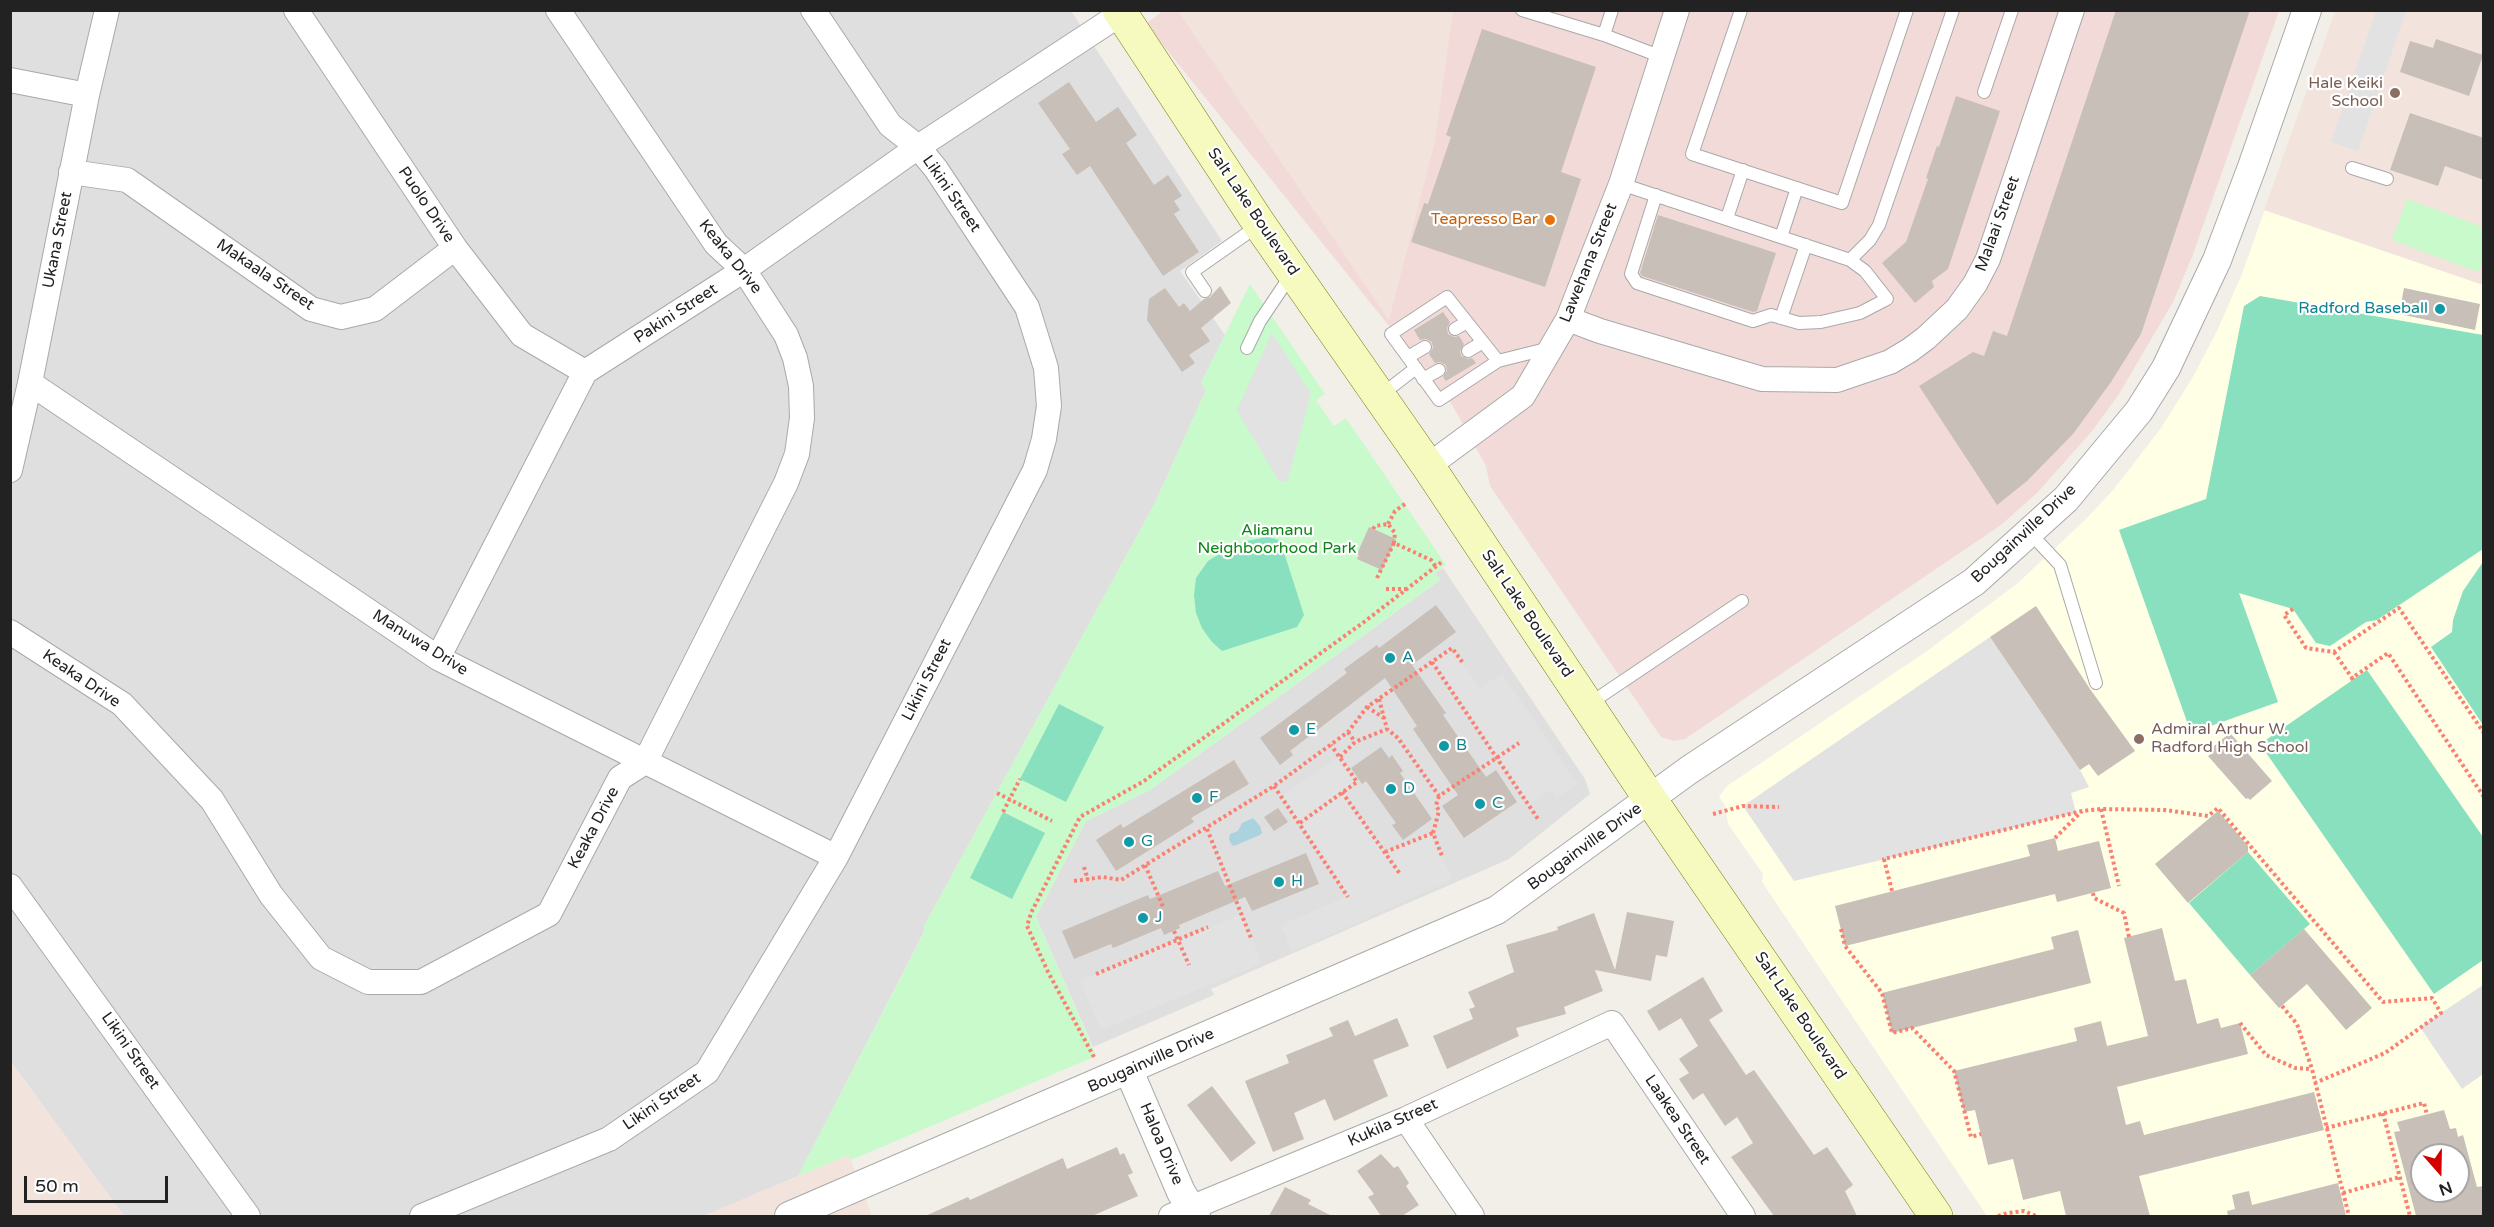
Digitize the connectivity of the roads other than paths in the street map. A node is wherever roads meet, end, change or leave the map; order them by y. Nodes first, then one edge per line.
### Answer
1 (107, 10) edge
2 (296, 10) edge
3 (558, 10) edge
4 (813, 10) edge
5 (1522, 10) edge
6 (1612, 10) edge
7 (1677, 10) edge
8 (1741, 10) edge
9 (1907, 10) edge
10 (1953, 10) edge
11 (2012, 10) edge
12 (2072, 10) edge
13 (2307, 10) edge
14 (1122, 12) edge
15 (1604, 35) junction
16 (1662, 57) junction
17 (10, 80) edge
18 (1984, 92) dead end
19 (87, 95) junction
20 (918, 147) junction
21 (2352, 168) dead end
22 (1743, 170) junction
23 (71, 172) junction
24 (2387, 179) dead end
25 (1621, 184) junction
26 (1797, 188) junction
27 (1656, 195) junction
28 (1727, 218) junction
29 (1260, 225) junction
30 (1781, 237) junction
31 (1806, 245) junction
32 (455, 248) junction
33 (1850, 260) junction
34 (744, 270) junction
35 (1294, 272) junction
36 (1205, 291) dead end
37 (1781, 318) junction
38 (1568, 319) junction
39 (1467, 322) junction
40 (1455, 329) dead end
41 (1483, 342) junction
42 (1425, 347) dead end
43 (1247, 348) dead end
44 (1551, 348) junction
45 (1468, 351) dead end
46 (1408, 357) junction
47 (1498, 361) junction
48 (1439, 370) dead end
49 (585, 372) junction
50 (1420, 374) junction
51 (30, 383) junction
52 (1379, 396) junction
53 (1428, 466) junction
54 (10, 470) edge
55 (2030, 533) junction
56 (1742, 601) dead end
57 (10, 632) edge
58 (438, 658) junction
59 (2096, 683) dead end
60 (1588, 704) junction
61 (645, 762) junction
62 (1650, 799) junction
63 (836, 857) junction
64 (10, 886) edge
65 (1612, 1023) joint
66 (1129, 1071) junction
67 (1406, 1119) junction
68 (1186, 1214) edge
69 (248, 1216) edge
70 (422, 1216) edge
71 (789, 1216) edge
72 (1472, 1216) edge
73 (1743, 1216) edge
74 (1936, 1216) edge

1 - 19 street, Ukana Street
2 - 32 street, Puolo Drive
3 - 34 street, Keaka Drive
4 - 20 street, Likini Street
5 - 15 lane
6 - 15 lane
7 - 16 street, Lawehana Street
8 - 22 lane
9 - 26 lane
10 - 33 lane
11 - 18 lane
12 - 38 street, Malaai Street
13 - 55 street, Bougainville Drive
14 - 20 street, Pakini Street
14 - 29 main road, Salt Lake Boulevard
15 - 16 lane
16 - 25 street, Lawehana Street
17 - 19 street
19 - 23 street, Ukana Street
20 - 34 street, Pakini Street
20 - 63 street, Likini Street
21 - 24 lane
22 - 26 lane
22 - 28 lane
23 - 32 street, Makaala Street
23 - 51 street, Ukana Street
25 - 27 lane
25 - 38 street, Lawehana Street
26 - 30 lane
27 - 28 lane
27 - 37 lane
28 - 30 lane
29 - 35 main road, Salt Lake Boulevard
29 - 36 lane
30 - 31 lane
31 - 33 lane
31 - 37 lane
32 - 49 street, Puolo Drive
33 - 37 lane
34 - 49 street, Pakini Street
34 - 61 street, Keaka Drive
35 - 43 lane
35 - 52 main road, Salt Lake Boulevard
38 - 44 street, Lawehana Street
39 - 40 lane
39 - 41 lane
39 - 46 lane
41 - 45 lane
41 - 47 lane
42 - 46 lane
44 - 47 lane
44 - 53 street, Lawehana Street
46 - 50 lane
47 - 50 lane
48 - 50 lane
49 - 58 street
50 - 52 lane
51 - 54 street, Ukana Street
51 - 58 street, Manuwa Drive
52 - 53 main road, Salt Lake Boulevard
53 - 60 main road, Salt Lake Boulevard
55 - 59 lane
55 - 62 street, Bougainville Drive
56 - 60 lane
57 - 61 street, Keaka Drive
58 - 61 street, Manuwa Drive
60 - 62 main road, Salt Lake Boulevard
61 - 63 street, Manuwa Drive
62 - 66 street, Bougainville Drive
62 - 74 main road, Salt Lake Boulevard
63 - 70 street, Likini Street
64 - 69 street, Likini Street
65 - 67 street, Kukila Street
65 - 73 street, Laakea Street
66 - 68 street, Haloa Drive
66 - 71 street, Bougainville Drive
67 - 68 street, Kukila Street
67 - 72 street

